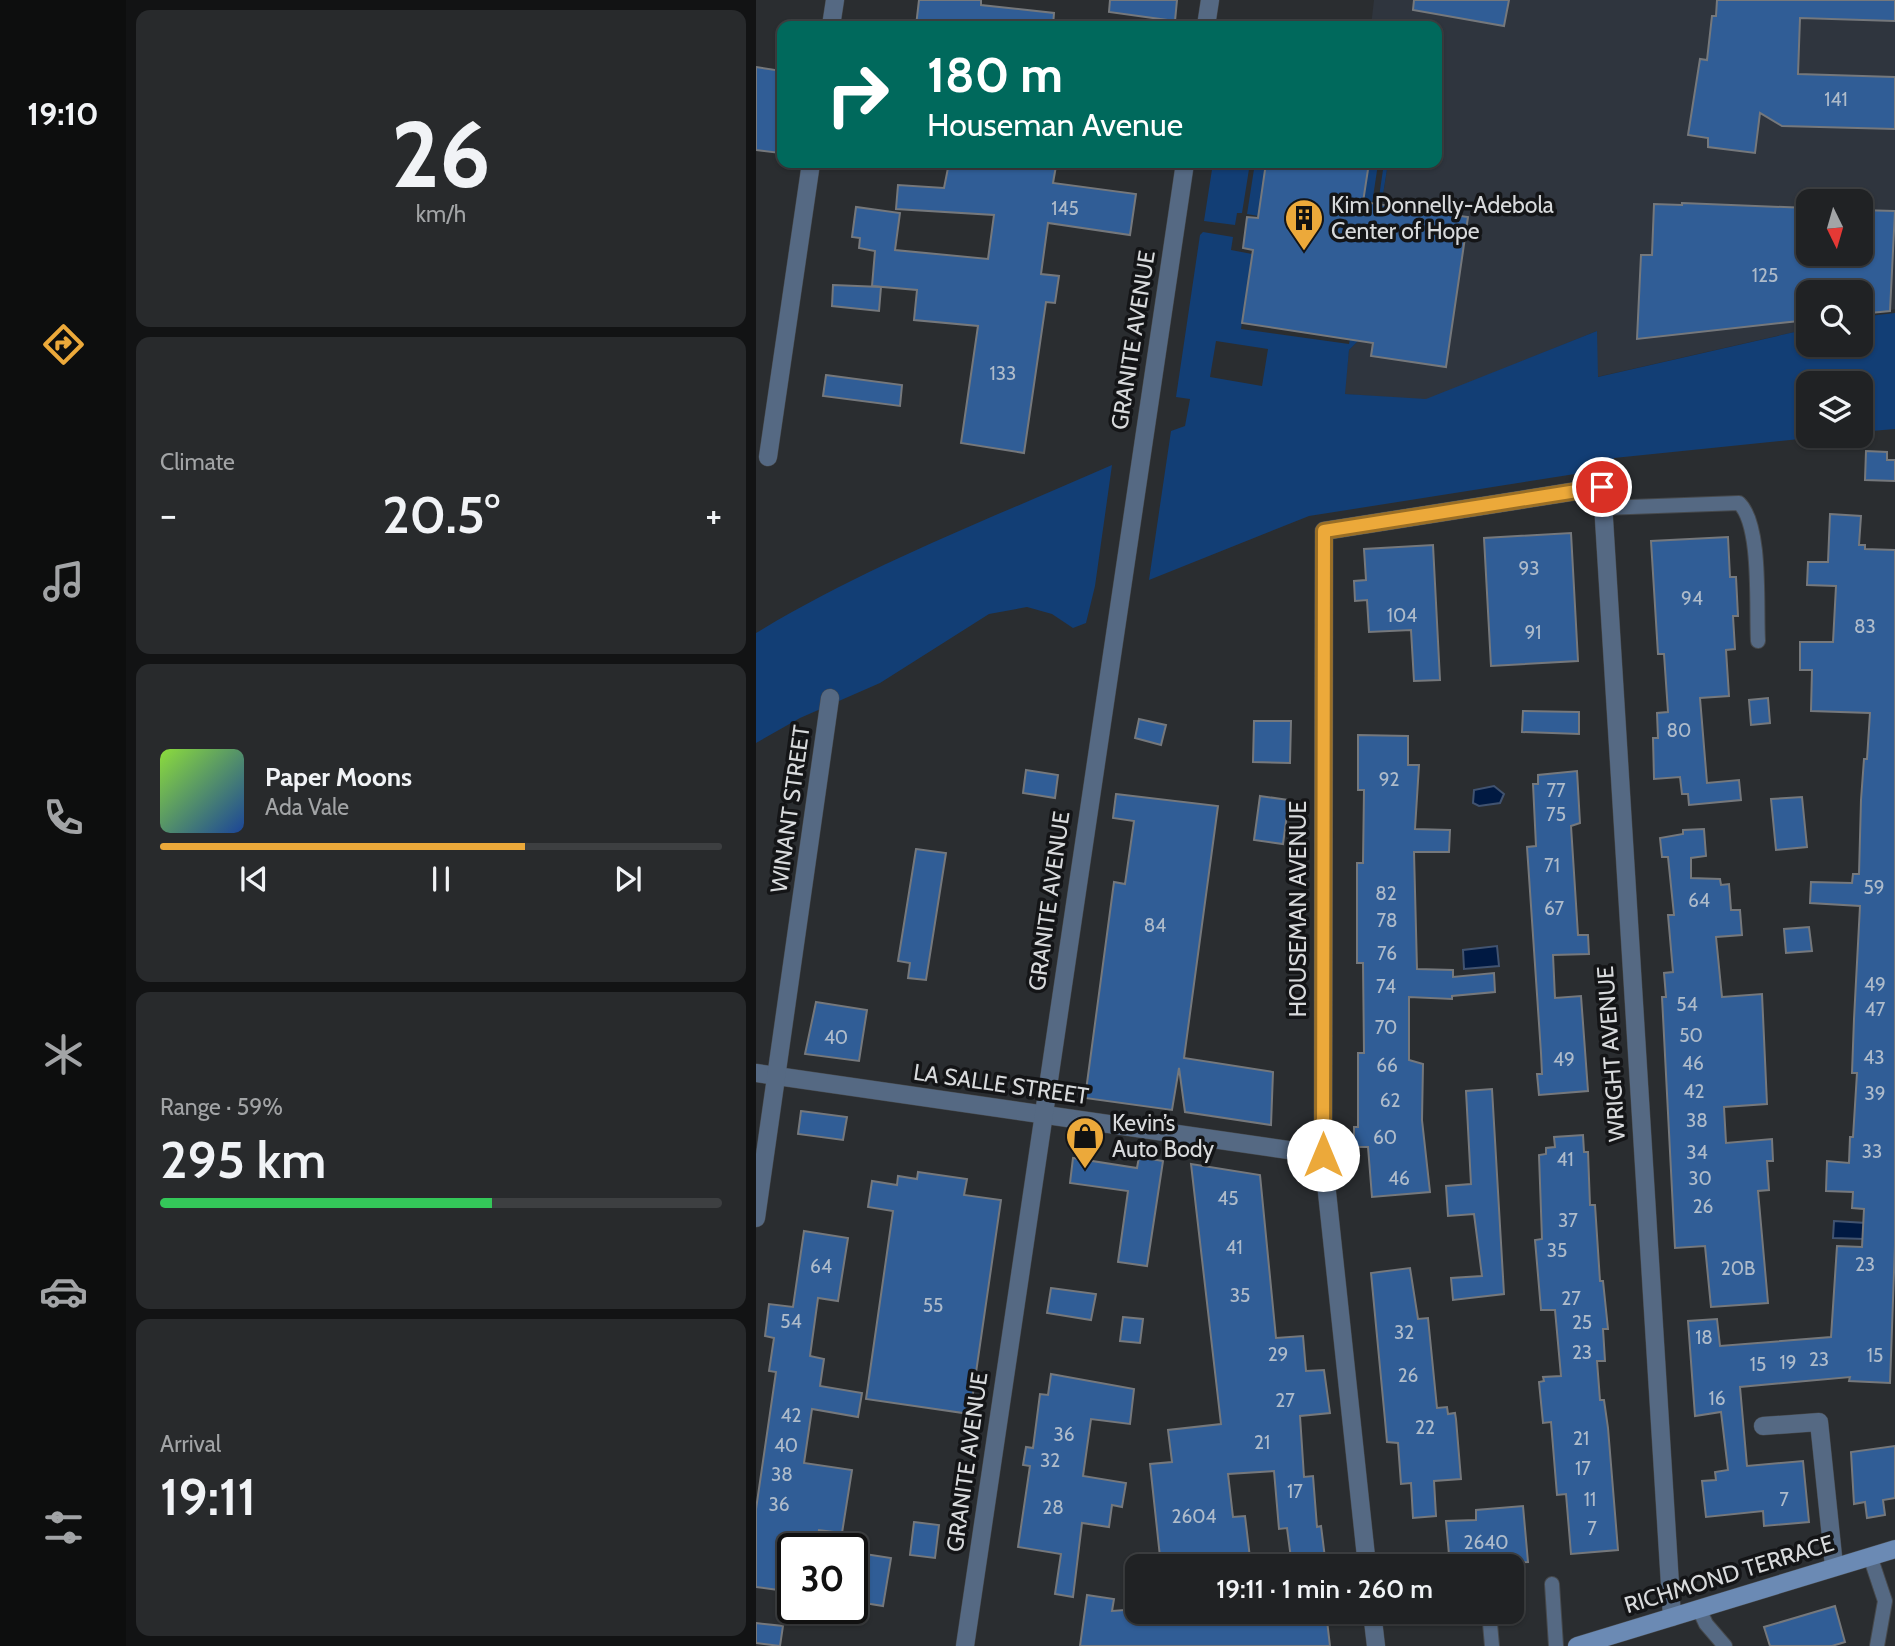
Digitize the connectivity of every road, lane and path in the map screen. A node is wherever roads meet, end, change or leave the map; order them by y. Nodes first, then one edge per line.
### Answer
1 (835, 0) edge
2 (1210, 0) edge
3 (832, 21) edge
4 (1207, 21) edge
5 (810, 168) edge
6 (1184, 168) edge
7 (768, 457) dead end
8 (1602, 487) joint
9 (1604, 508) junction
10 (1758, 641) dead end
11 (830, 698) dead end
12 (756, 1073) edge
13 (776, 1076) junction
14 (1043, 1115) junction
15 (1323, 1155) junction
16 (756, 1218) edge
17 (1763, 1426) dead end
18 (1895, 1549) edge
19 (1366, 1554) edge
20 (1870, 1556) junction
21 (1834, 1566) junction
22 (1552, 1584) dead end
23 (1890, 1604) edge
24 (1699, 1609) junction
25 (1672, 1617) junction
26 (1373, 1624) edge
27 (1490, 1624) edge
28 (965, 1646) edge
29 (1376, 1646) edge
30 (1492, 1646) edge
31 (1556, 1646) edge
32 (1577, 1646) edge
33 (1725, 1646) edge
34 (1877, 1646) edge

1 - 3 street
2 - 4 street
5 - 7 street
6 - 14 street, GRANITE AVENUE
8 - 9 street, WRIGHT AVENUE
8 - 15 street, HOUSEMAN AVENUE
9 - 10 lane
9 - 25 street, WRIGHT AVENUE
11 - 13 street, WINANT STREET
12 - 13 street, LA SALLE STREET
13 - 14 street, LA SALLE STREET
13 - 16 street, WINANT STREET
14 - 15 street, LA SALLE STREET
14 - 28 street, GRANITE AVENUE
15 - 19 street, HOUSEMAN AVENUE
17 - 21 street
18 - 20 main road, RICHMOND TERRACE
20 - 21 main road, RICHMOND TERRACE
20 - 23 lane
21 - 24 main road, RICHMOND TERRACE
22 - 31 lane
23 - 34 lane
24 - 25 main road, RICHMOND TERRACE
24 - 33 lane
25 - 32 main road, RICHMOND TERRACE
26 - 29 street
27 - 30 lane

